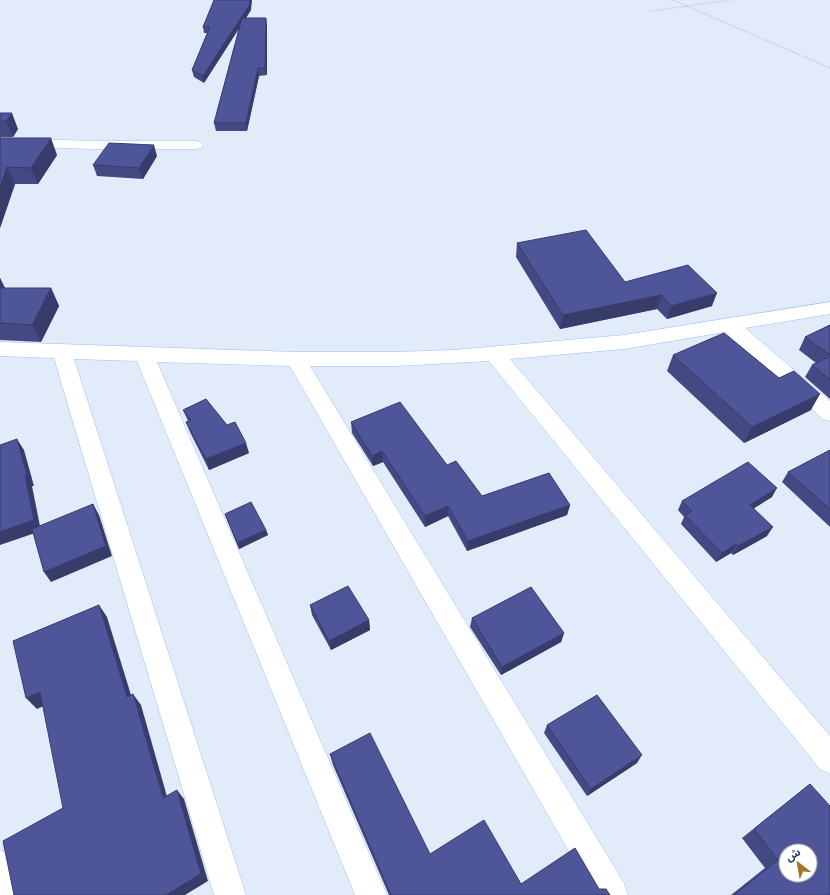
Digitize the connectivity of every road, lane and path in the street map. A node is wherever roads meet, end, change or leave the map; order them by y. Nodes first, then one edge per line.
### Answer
1 (673, 0) edge
2 (732, 0) edge
3 (687, 6) junction
4 (650, 11) dead end
5 (830, 68) edge
6 (0, 142) edge
7 (196, 145) dead end
8 (830, 308) edge
9 (729, 325) junction
10 (0, 348) edge
11 (62, 352) junction
12 (144, 355) junction
13 (495, 355) junction
14 (296, 359) junction
15 (830, 413) edge
16 (830, 759) edge
17 (0, 866) edge
18 (4, 895) edge
19 (230, 895) edge
20 (371, 895) edge
21 (612, 895) edge

1 - 3 path
2 - 3 path
3 - 4 path
3 - 5 path
6 - 7 street
8 - 9 street
9 - 13 street
9 - 15 street
10 - 11 street
11 - 12 street
11 - 19 street
12 - 14 street
12 - 20 street
13 - 14 street
13 - 16 street
14 - 21 street
17 - 18 street

